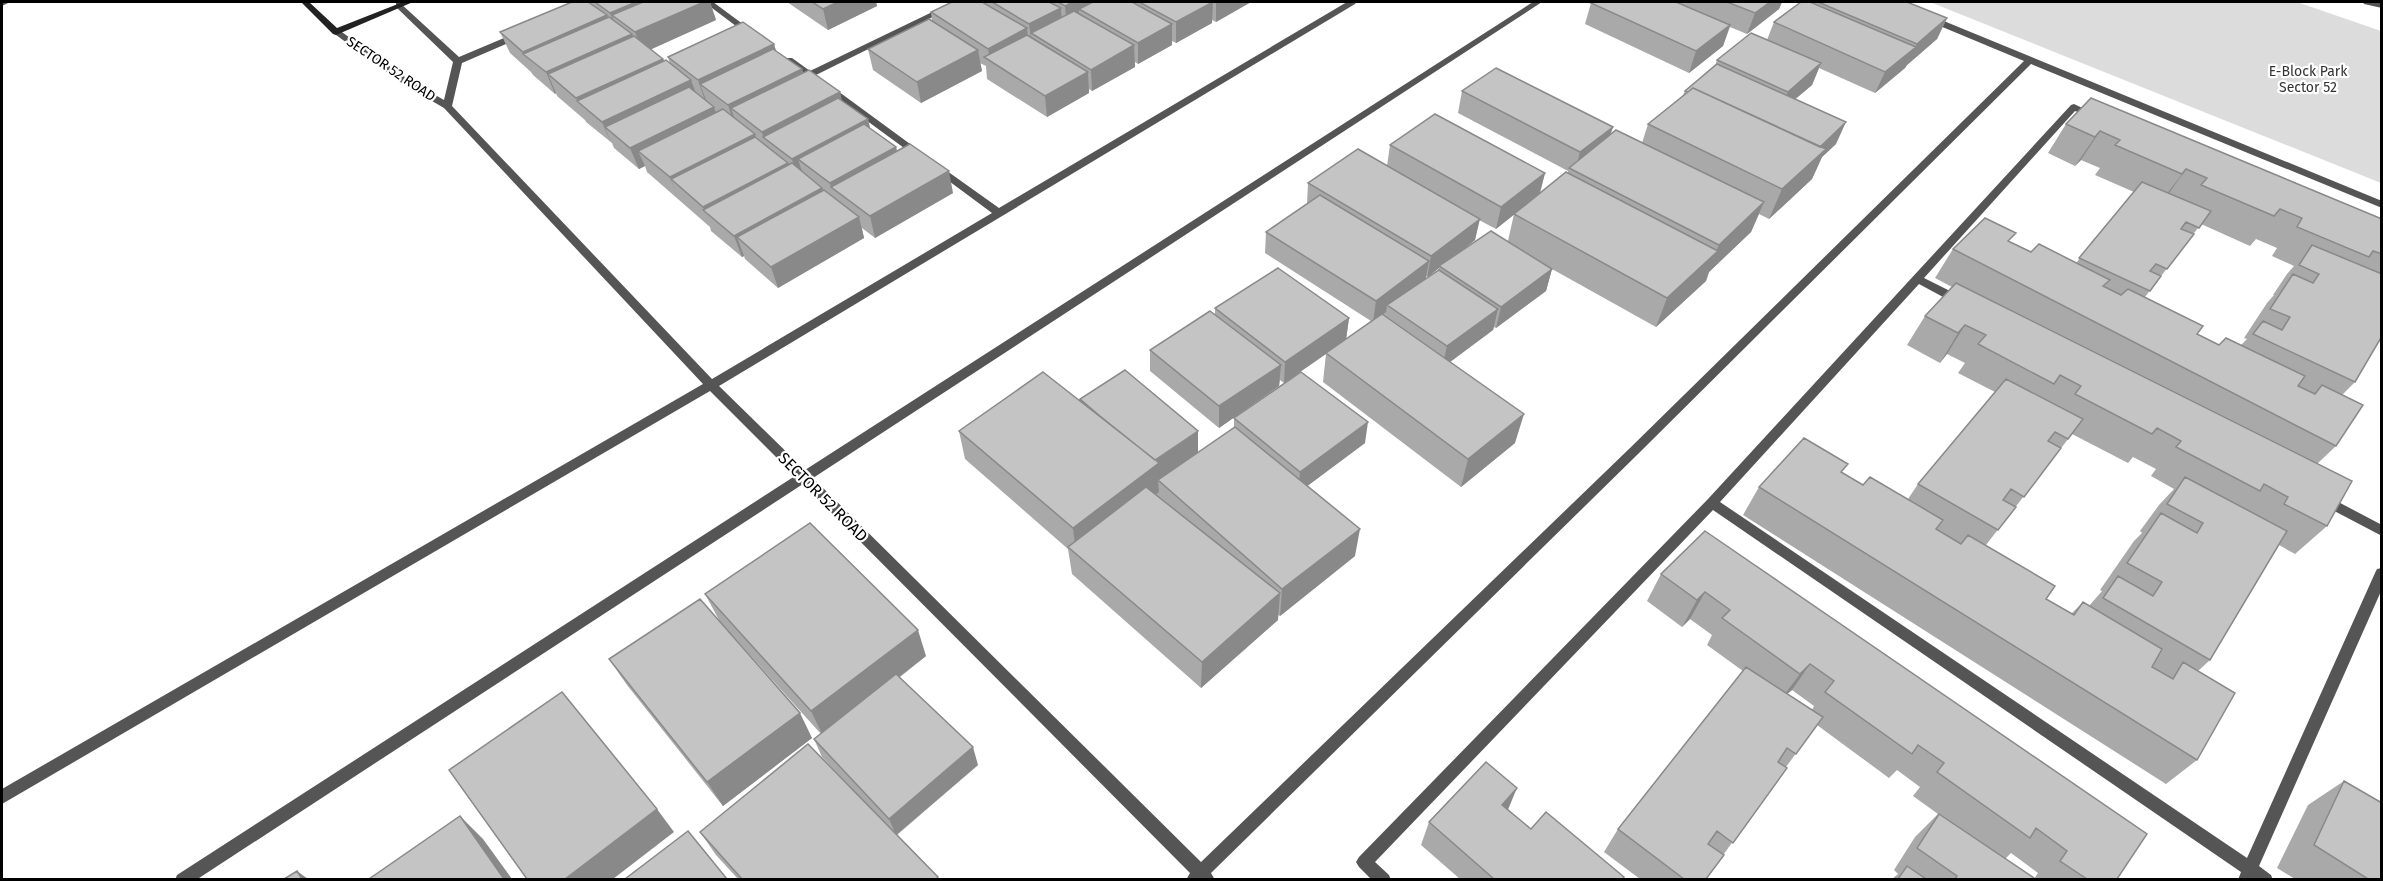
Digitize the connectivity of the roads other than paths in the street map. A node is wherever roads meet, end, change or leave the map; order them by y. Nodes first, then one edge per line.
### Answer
1 (6, 2) edge
2 (320, 2) edge
3 (708, 2) edge
4 (959, 2) edge
5 (1352, 2) edge
6 (1538, 2) edge
7 (2367, 2) edge
8 (2, 3) edge
9 (307, 3) edge
10 (401, 3) edge
11 (2382, 6) edge
12 (1921, 15) edge
13 (531, 30) edge
14 (336, 32) junction
15 (763, 42) edge
16 (782, 55) edge
17 (2030, 60) junction
18 (458, 61) junction
19 (809, 75) junction
20 (447, 106) junction
21 (2107, 121) edge
22 (923, 158) edge
23 (933, 165) edge
24 (2382, 205) edge
25 (999, 213) junction
26 (1916, 278) junction
27 (1968, 306) edge
28 (711, 386) junction
29 (803, 477) junction
30 (2309, 491) edge
31 (1712, 502) junction
32 (2382, 531) edge
33 (2382, 573) edge
34 (2, 797) edge
35 (2248, 874) edge
36 (1200, 877) edge
37 (183, 879) edge
38 (1384, 879) edge
39 (2266, 879) edge

1 - 8 street
2 - 9 street
3 - 15 street
4 - 19 street
5 - 25 street
6 - 29 street
7 - 11 street
9 - 14 street
10 - 14 street
10 - 18 street
12 - 17 street
13 - 18 street
14 - 20 street, SECTOR 52 ROAD
16 - 19 street
17 - 24 street
17 - 36 street
18 - 20 street, SECTOR 52 ROAD
19 - 22 street
20 - 28 street, SECTOR 52 ROAD
21 - 26 street
23 - 25 street
25 - 28 street
26 - 27 street
26 - 31 street
28 - 29 street, SECTOR 52 ROAD
28 - 34 street
29 - 36 street, SECTOR 52 ROAD
29 - 37 street
30 - 32 street
31 - 35 street
31 - 38 street
33 - 35 street
35 - 39 street

